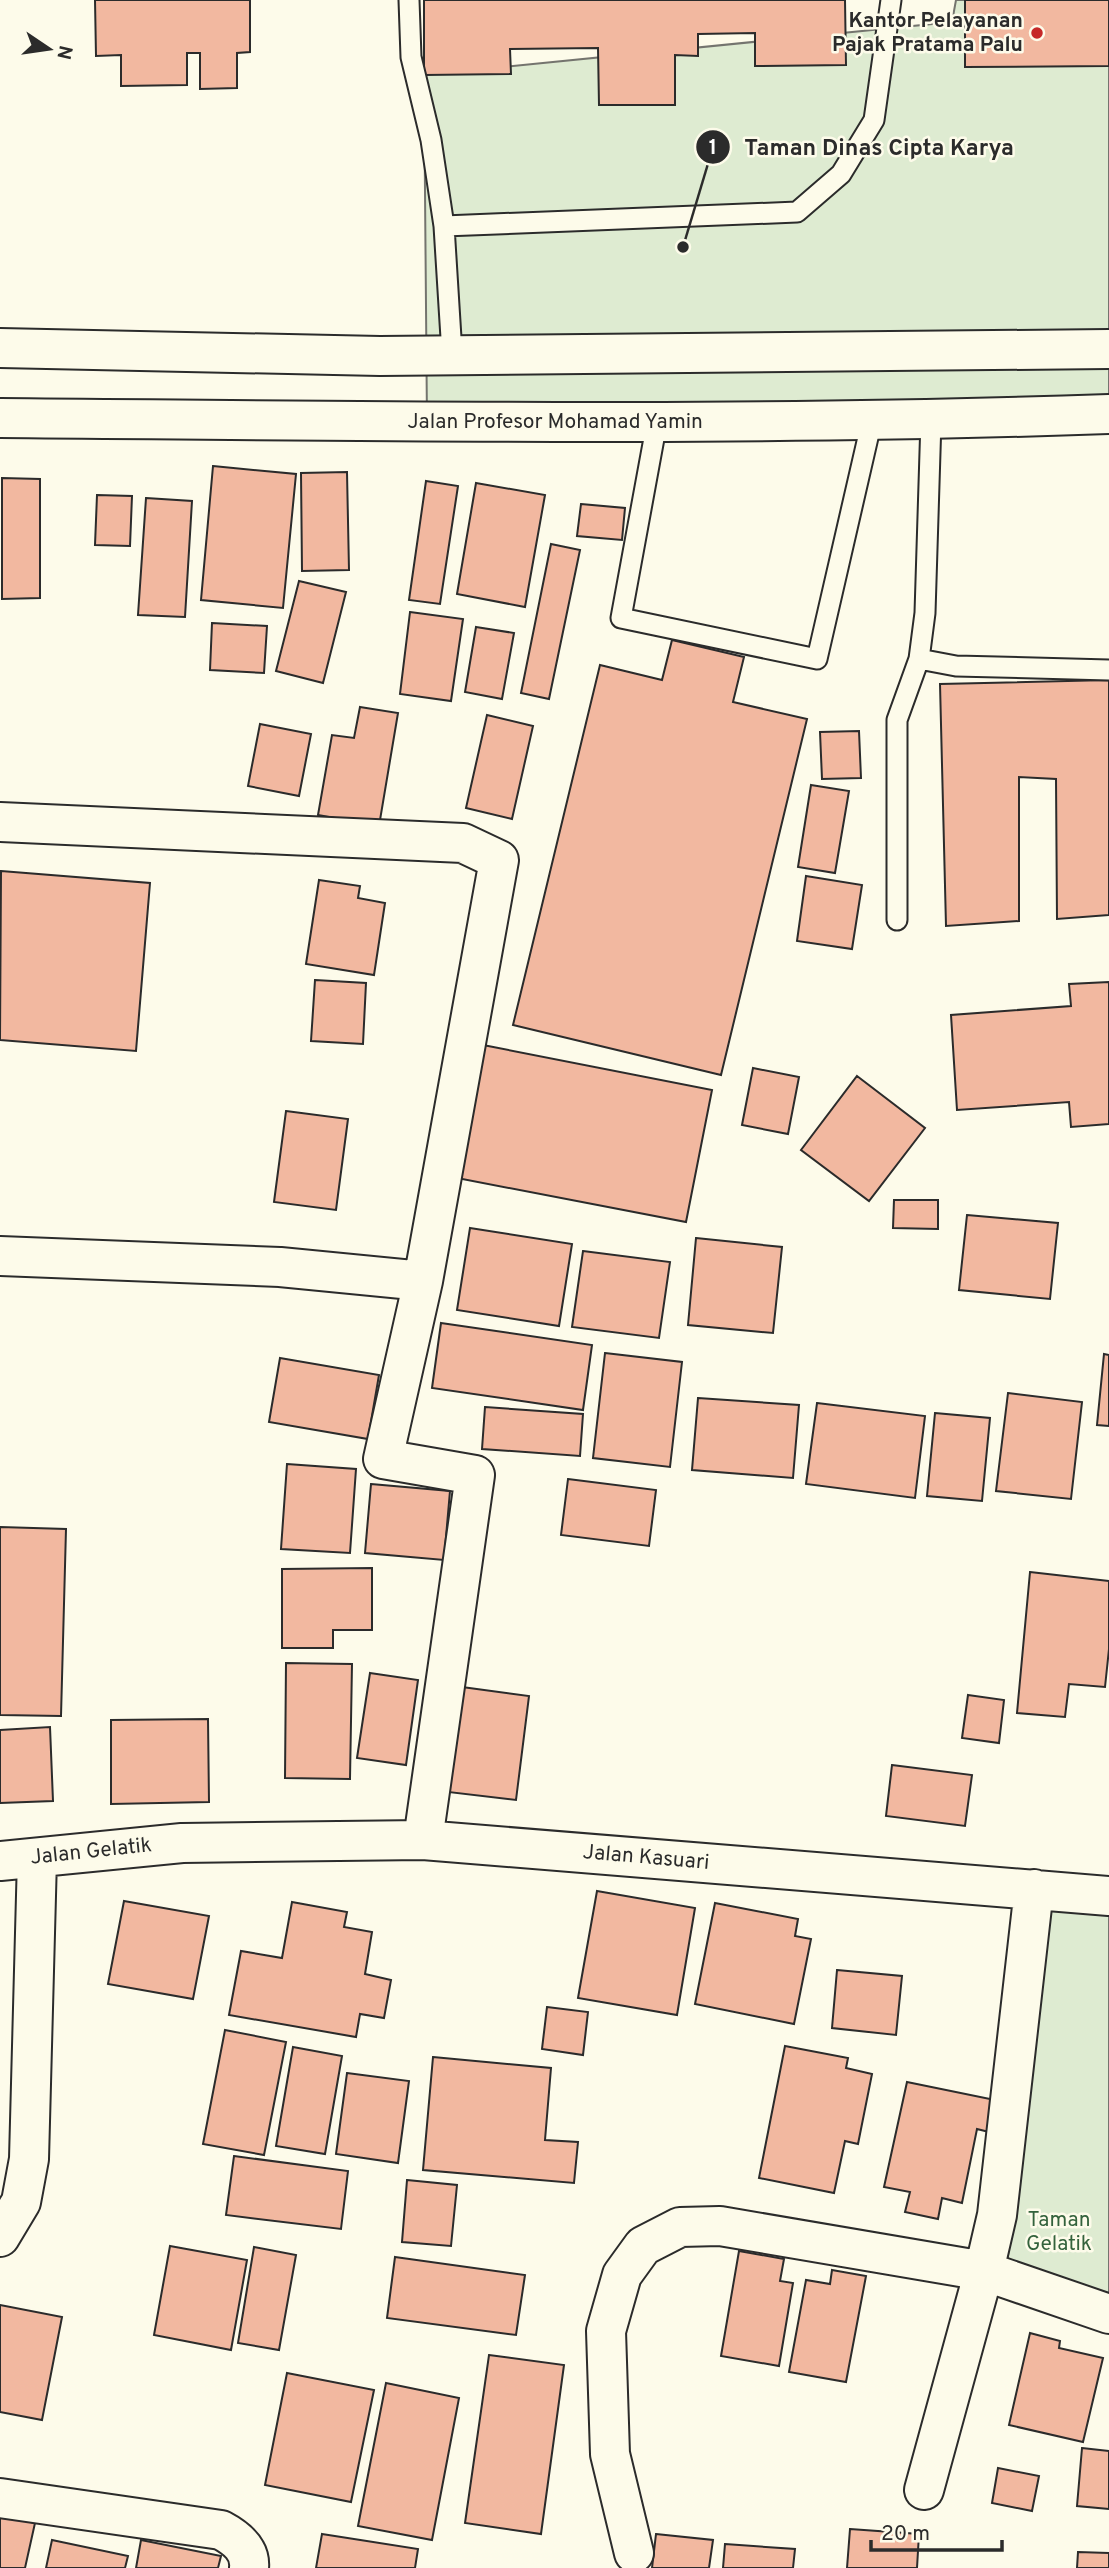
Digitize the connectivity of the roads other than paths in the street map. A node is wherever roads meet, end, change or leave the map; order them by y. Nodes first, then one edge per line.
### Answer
1 (409, 0) edge
2 (891, 0) edge
3 (443, 226) junction
4 (0, 348) edge
5 (1109, 349) edge
6 (452, 354) junction
7 (1109, 414) edge
8 (0, 418) edge
9 (872, 420) junction
10 (931, 420) junction
11 (657, 422) junction
12 (919, 659) junction
13 (1109, 670) edge
14 (0, 822) edge
15 (897, 920) dead end
16 (0, 1256) edge
17 (423, 1281) junction
18 (423, 1840) junction
19 (182, 1843) joint
20 (19, 1860) edge
21 (1034, 1889) junction
22 (1109, 1896) edge
23 (0, 2237) edge
24 (984, 2271) junction
25 (1109, 2314) edge
26 (924, 2490) dead end
27 (0, 2498) edge
28 (634, 2553) dead end
29 (249, 2568) edge

1 - 3 lane
2 - 3 lane
3 - 6 lane
4 - 6 street
5 - 6 street
7 - 10 street, Jalan Profesor Mohamad Yamin
8 - 11 street, Jalan Profesor Mohamad Yamin
9 - 10 street, Jalan Profesor Mohamad Yamin
9 - 11 street, Jalan Profesor Mohamad Yamin
9 - 11 lane
10 - 12 lane
12 - 13 lane
12 - 15 lane
14 - 17 street
16 - 17 street
17 - 18 street
18 - 19 street, Jalan Kasuari
18 - 21 street, Jalan Kasuari
19 - 20 street, Jalan Gelatik
20 - 23 street
21 - 22 street, Jalan Kasuari
21 - 24 street
24 - 25 street
24 - 26 street
24 - 28 street
27 - 29 street

